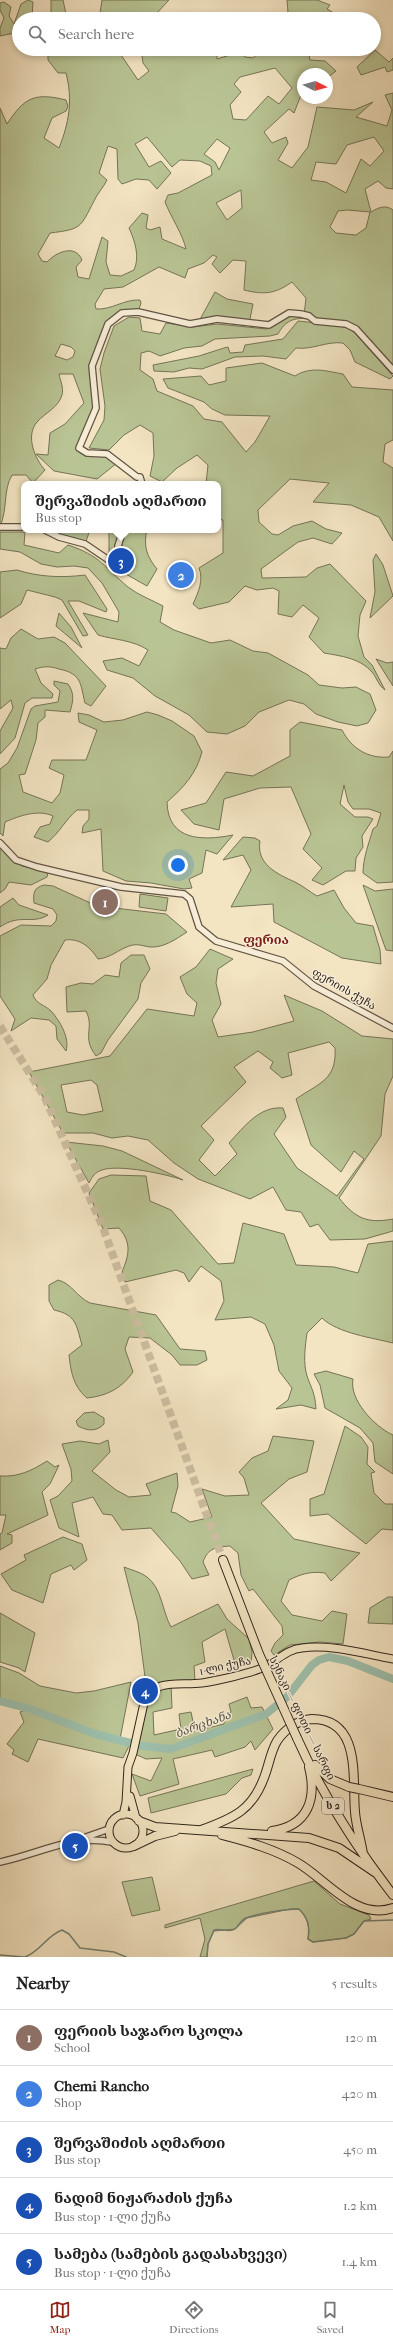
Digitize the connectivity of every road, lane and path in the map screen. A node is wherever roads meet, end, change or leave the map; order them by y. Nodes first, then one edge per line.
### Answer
1 (393, 370) edge
2 (141, 481) edge
3 (0, 527) edge
4 (21, 527) edge
5 (51, 533) edge
6 (122, 533) edge
7 (0, 843) edge
8 (393, 1028) edge
9 (223, 1560) tunnel mouth
10 (393, 1659) edge
11 (301, 1746) junction
12 (306, 1757) junction
13 (128, 1767) junction
14 (393, 1797) edge
15 (123, 1814) junction
16 (138, 1820) junction
17 (109, 1829) junction
18 (181, 1830) junction
19 (201, 1830) junction
20 (256, 1834) junction
21 (82, 1839) junction
22 (112, 1842) junction
23 (134, 1846) junction
24 (363, 1854) junction
25 (0, 1862) edge
26 (376, 1873) junction
27 (392, 1894) edge
28 (393, 1908) edge

1 - 2 street
3 - 4 street
5 - 6 street
7 - 8 street, ფერიის ქუჩა
9 - 11 highway, სენაკი — ფოთი — სარფი / ს 2, bridge
10 - 13 main road, 1-ლი ქუჩა
11 - 12 highway, სენაკი — ფოთი — სარფი / ს 2
11 - 14 highway, bridge
12 - 20 highway
12 - 24 highway, სენაკი — ფოთი — სარფი / ს 2
13 - 15 main road
13 - 16 main road
15 - 16 main road
15 - 17 main road
16 - 18 highway
16 - 23 main road
17 - 21 street
17 - 22 main road
18 - 19 highway
18 - 23 highway
19 - 20 highway
19 - 24 highway
19 - 28 highway
20 - 26 highway
21 - 22 street
21 - 25 street
22 - 23 main road
24 - 26 highway, სენაკი — ფოთი — სარფი / ს 2
26 - 27 highway, სენაკი — ფოთი — სარფი / ს 2

